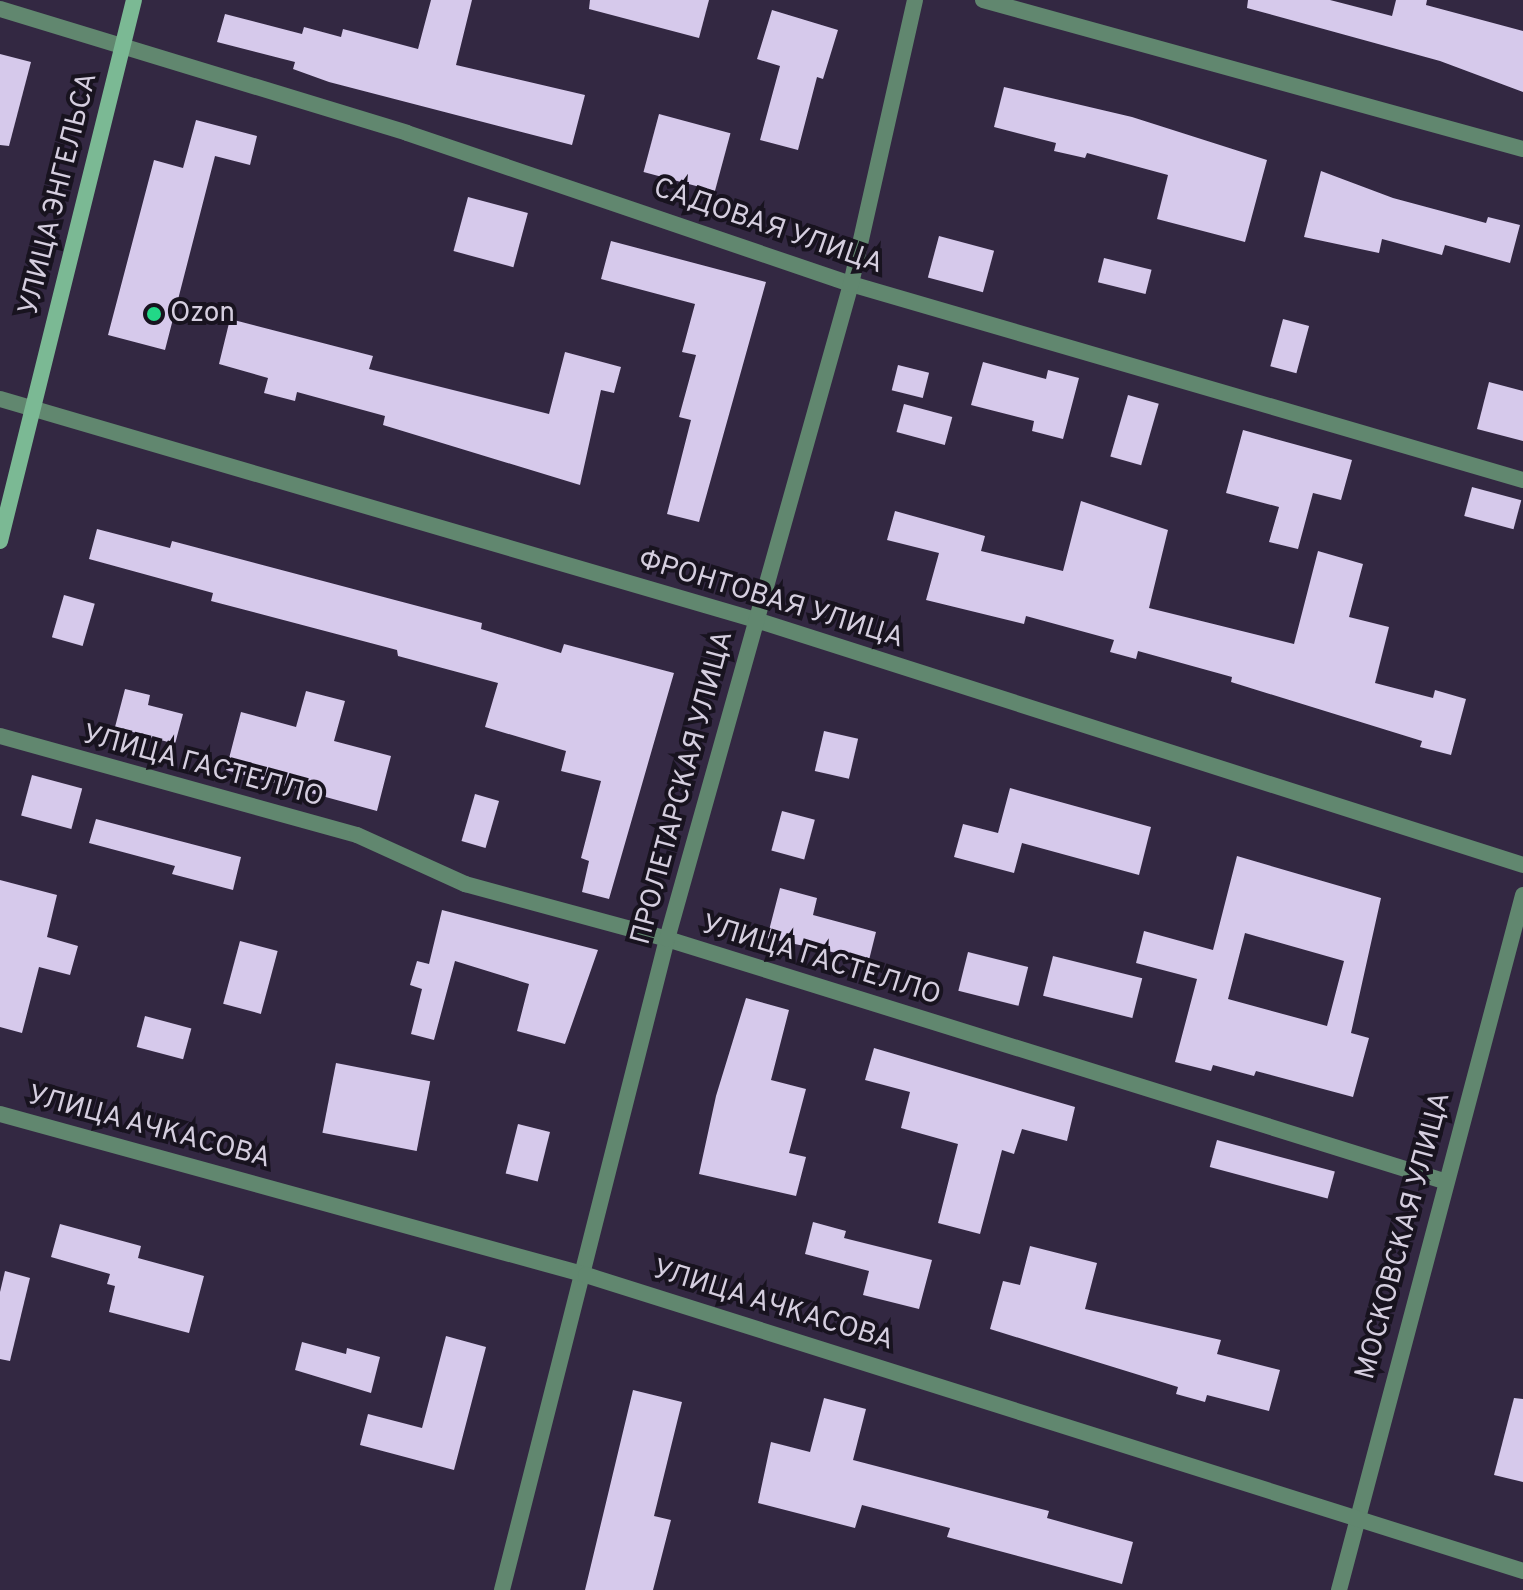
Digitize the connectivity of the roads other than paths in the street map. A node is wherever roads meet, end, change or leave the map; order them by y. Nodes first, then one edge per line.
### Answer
1 (134, 0) edge
2 (915, 0) edge
3 (983, 0) edge
4 (0, 9) edge
5 (122, 47) junction
6 (1523, 149) edge
7 (851, 284) junction
8 (0, 399) edge
9 (32, 408) junction
10 (1523, 480) edge
11 (0, 541) edge
12 (756, 620) junction
13 (0, 736) edge
14 (1523, 865) edge
15 (1523, 895) edge
16 (667, 939) junction
17 (0, 1114) edge
18 (1444, 1181) junction
19 (586, 1275) junction
20 (1358, 1517) junction
21 (1523, 1571) edge
22 (502, 1590) edge
23 (1339, 1590) edge

1 - 5 main road, УЛИЦА ЭНГЕЛЬСА
2 - 7 street, ПРОЛЕТАРСКАЯ УЛИЦА
3 - 6 street
4 - 5 street, САДОВАЯ УЛИЦА
5 - 7 street, САДОВАЯ УЛИЦА
5 - 9 main road, УЛИЦА ЭНГЕЛЬСА
7 - 10 street, САДОВАЯ УЛИЦА
7 - 12 street, ПРОЛЕТАРСКАЯ УЛИЦА
8 - 9 street, ФРОНТОВАЯ УЛИЦА
9 - 11 main road, УЛИЦА ЭНГЕЛЬСА
9 - 12 street, ФРОНТОВАЯ УЛИЦА
12 - 14 street, ФРОНТОВАЯ УЛИЦА
12 - 16 street, ПРОЛЕТАРСКАЯ УЛИЦА
13 - 16 street, УЛИЦА ГАСТЕЛЛО
15 - 18 street, МОСКОВСКАЯ УЛИЦА
16 - 18 street, УЛИЦА ГАСТЕЛЛО
16 - 19 street, ПРОЛЕТАРСКАЯ УЛИЦА
17 - 19 street, УЛИЦА АЧКАСОВА
18 - 20 street, МОСКОВСКАЯ УЛИЦА
19 - 20 street, УЛИЦА АЧКАСОВА
19 - 22 street, ПРОЛЕТАРСКАЯ УЛИЦА
20 - 21 street, УЛИЦА АЧКАСОВА
20 - 23 street, МОСКОВСКАЯ УЛИЦА

